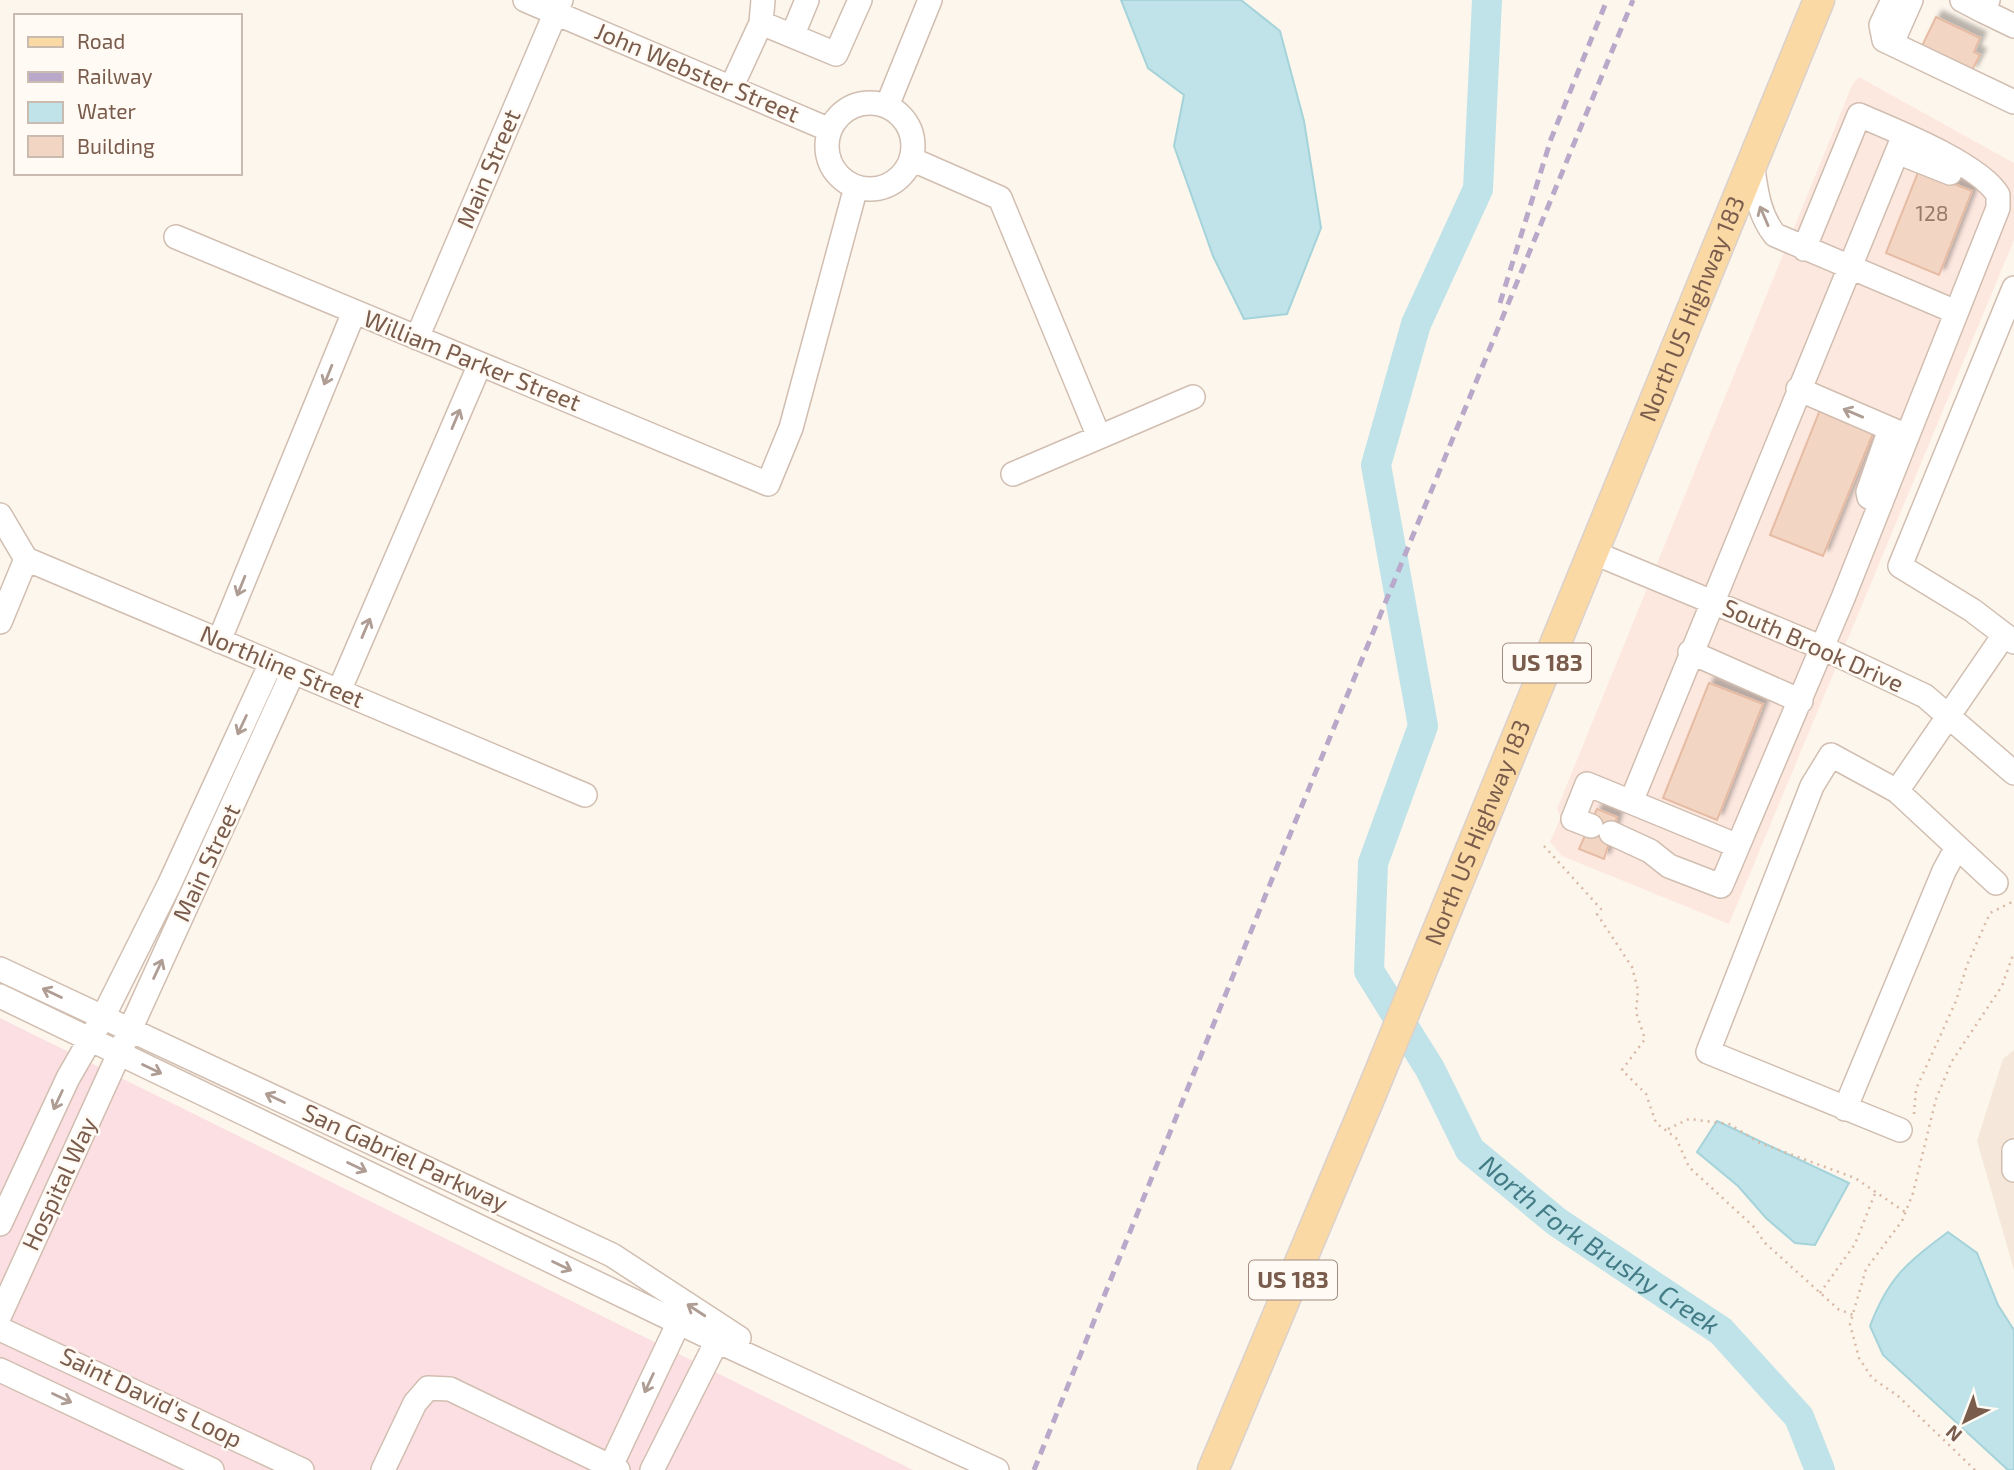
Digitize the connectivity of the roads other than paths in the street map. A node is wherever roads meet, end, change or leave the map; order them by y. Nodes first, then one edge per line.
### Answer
1 (525, 0) edge
2 (807, 0) edge
3 (860, 0) edge
4 (930, 0) edge
5 (1819, 0) edge
6 (1893, 0) edge
7 (1912, 0) edge
8 (1962, 0) edge
9 (559, 6) edge
10 (1985, 6) edge
11 (762, 11) edge
12 (2014, 26) edge
13 (793, 34) junction
14 (1884, 40) junction
15 (731, 88) junction
16 (2014, 102) edge
17 (887, 106) junction
18 (830, 130) junction
19 (1900, 143) junction
20 (911, 159) junction
21 (1752, 163) junction
22 (856, 187) junction
23 (176, 237) dead end
24 (1804, 249) junction
25 (1848, 268) junction
26 (2014, 288) edge
27 (1950, 309) junction
28 (354, 312) junction
29 (417, 338) junction
30 (480, 364) junction
31 (1798, 389) junction
32 (1193, 397) dead end
33 (1899, 432) junction
34 (1098, 437) junction
35 (1013, 474) dead end
36 (0, 515) edge
37 (1592, 552) junction
38 (26, 559) junction
39 (1711, 601) junction
40 (0, 622) edge
41 (2009, 639) edge
42 (219, 641) junction
43 (1823, 648) junction
44 (1690, 652) junction
45 (271, 663) junction
46 (293, 672) junction
47 (339, 691) junction
48 (1801, 701) junction
49 (1949, 714) junction
50 (2014, 773) edge
51 (1897, 790) junction
52 (585, 795) dead end
53 (1631, 802) junction
54 (1738, 846) junction
55 (1957, 847) junction
56 (1996, 883) dead end
57 (0, 969) edge
58 (0, 996) edge
59 (103, 1017) junction
60 (130, 1030) junction
61 (90, 1040) junction
62 (120, 1054) junction
63 (1845, 1109) junction
64 (1910, 1129) road end
65 (2014, 1151) edge
66 (2014, 1170) edge
67 (13, 1197) junction
68 (46, 1213) junction
69 (0, 1224) edge
70 (0, 1315) edge
71 (679, 1322) junction
72 (0, 1329) edge
73 (717, 1341) junction
74 (0, 1370) edge
75 (794, 1374) junction
76 (223, 1432) junction
77 (208, 1469) edge
78 (613, 1469) edge
79 (302, 1470) edge
80 (383, 1470) edge
81 (652, 1470) edge
82 (997, 1470) edge
83 (1213, 1470) edge

1 - 9 street, John Webster Street
2 - 13 street
3 - 13 street
4 - 17 street
5 - 21 main road, North US Highway 183 / US 183
6 - 14 street
7 - 14 street
8 - 10 street
9 - 15 street, John Webster Street
9 - 29 street, Main Street
10 - 12 street
11 - 13 street
11 - 15 street
14 - 16 street
15 - 18 street, John Webster Street
17 - 18 street
17 - 20 street
18 - 22 street
19 - 24 street
19 - 25 street
19 - 27 street
20 - 22 street
20 - 34 street
24 -> 21 street
21 - 37 main road, North US Highway 183 / US 183
22 - 30 street, William Parker Street
23 - 28 street, William Parker Street
24 - 25 street
25 - 27 street
25 - 31 street
26 - 41 street
27 - 33 street
28 - 29 street, William Parker Street
28 -> 42 street
29 - 30 street, William Parker Street
47 -> 30 street
33 -> 31 street
31 - 39 street
32 - 34 street
33 - 43 street
34 - 35 street
36 - 38 street
37 - 39 street, South Brook Drive
37 - 83 main road, North US Highway 183 / US 183
38 - 40 street
38 - 42 street, Northline Street
39 - 43 street, South Brook Drive
39 - 44 street
41 - 49 street
42 - 45 street, Northline Street
43 - 48 street
43 - 49 street, South Brook Drive
44 - 48 street
44 - 53 street
45 - 46 street, Northline Street
45 -> 59 street, Main Street
46 - 47 street, Northline Street
60 -> 46 street, Main Street
47 - 52 street, Northline Street
48 - 54 street
49 - 50 street, South Brook Drive
49 - 51 street
51 - 55 street
51 - 63 street
53 - 54 street
53 - 54 street
55 - 56 street
55 - 63 street
59 -> 57 street, San Gabriel Parkway
58 - 61 street, San Gabriel Parkway
59 - 60 street, San Gabriel Parkway
59 - 61 street, Main Street
60 - 62 street, Main Street
75 -> 60 street, San Gabriel Parkway
61 - 62 street, San Gabriel Parkway
61 -> 67 street, Hospital Way
62 - 68 street, Hospital Way
62 -> 71 street, San Gabriel Parkway
63 - 64 street
65 - 66 street
67 - 68 street
67 - 69 street, Hospital Way
68 - 70 street, Hospital Way
71 - 73 street, San Gabriel Parkway
71 -> 78 street
72 - 76 street, Saint David's Loop
73 - 75 street, San Gabriel Parkway
73 - 81 street
74 -> 77 street, Saint David's Loop
75 - 82 street, San Gabriel Parkway
76 - 77 street
76 - 79 street, Saint David's Loop
78 - 80 street

